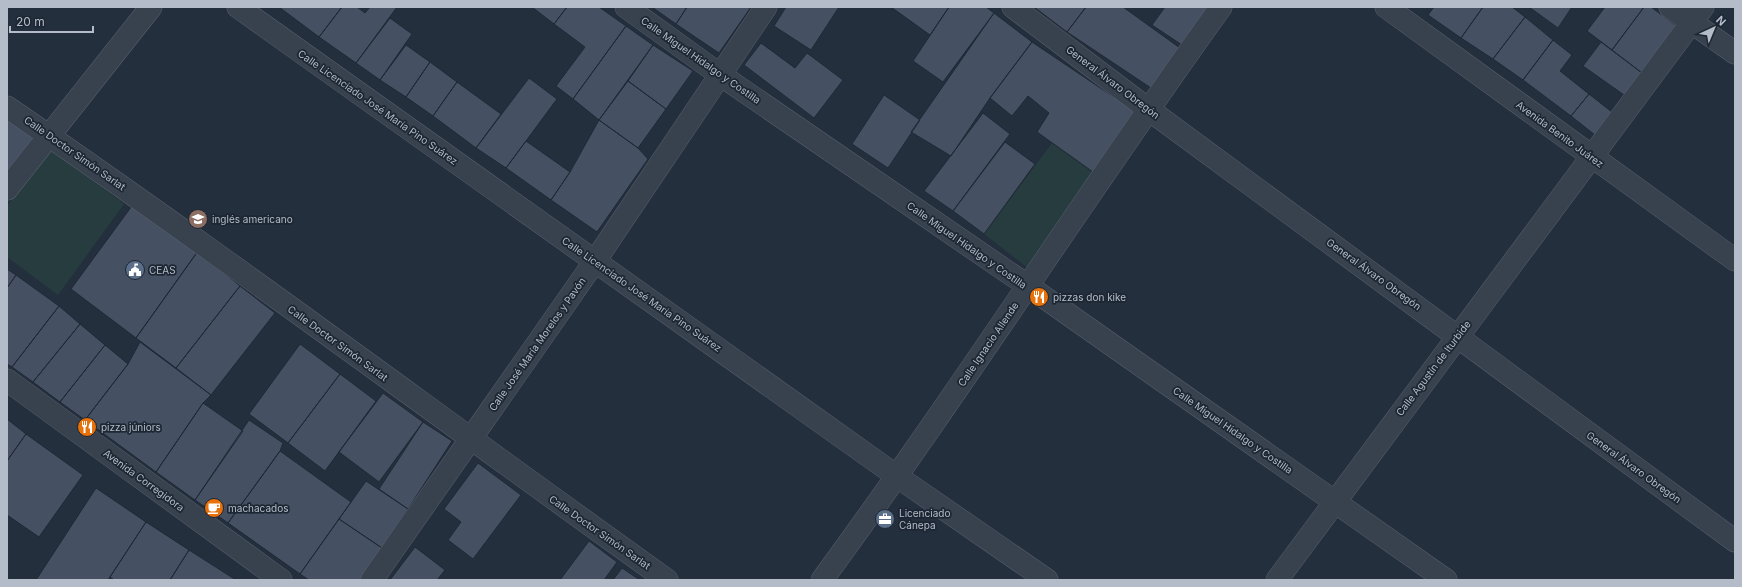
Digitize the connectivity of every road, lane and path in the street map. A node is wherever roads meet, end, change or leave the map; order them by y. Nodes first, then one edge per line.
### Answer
1 (151, 7) edge
2 (238, 7) edge
3 (626, 7) edge
4 (766, 7) edge
5 (1013, 7) edge
6 (1221, 7) edge
7 (1386, 7) edge
8 (1670, 7) edge
9 (1698, 15) edge
10 (1735, 53) edge
11 (719, 74) junction
12 (7, 106) edge
13 (1148, 108) junction
14 (50, 136) junction
15 (1591, 157) junction
16 (7, 189) edge
17 (1735, 260) edge
18 (595, 261) junction
19 (1028, 286) junction
20 (1457, 336) junction
21 (7, 380) edge
22 (471, 440) junction
23 (898, 477) junction
24 (1334, 502) junction
25 (1735, 541) edge
26 (281, 580) edge
27 (372, 580) edge
28 (667, 580) edge
29 (822, 580) edge
30 (1048, 580) edge
31 (1277, 580) edge
32 (1446, 580) edge

1 - 14 street
2 - 18 street, Calle Licenciado José María Pino Suárez
3 - 11 street, Calle Miguel Hidalgo y Costilla
4 - 11 street, Calle José María Morelos y Pavón
5 - 13 street, General Álvaro Obregón
6 - 13 street, Calle Ignacio Allende
7 - 15 street, Avenida Benito Juárez
8 - 9 street
9 - 10 street
9 - 15 street, Calle Agustín de Iturbide
11 - 18 street, Calle José María Morelos y Pavón
11 - 19 street, Calle Miguel Hidalgo y Costilla
12 - 14 street, Calle Doctor Simón Sarlat
13 - 19 street, Calle Ignacio Allende
13 - 20 street, General Álvaro Obregón
14 - 16 street
14 - 22 street, Calle Doctor Simón Sarlat
15 - 17 street, Avenida Benito Juárez
15 - 20 street, Calle Agustín de Iturbide
18 - 22 street, Calle José María Morelos y Pavón
18 - 23 street, Calle Licenciado José María Pino Suárez
19 - 23 street, Calle Ignacio Allende
19 - 24 street, Calle Miguel Hidalgo y Costilla
20 - 24 street, Calle Agustín de Iturbide
20 - 25 street, General Álvaro Obregón
21 - 26 street, Avenida Corregidora
22 - 27 street, Calle José María Morelos y Pavón
22 - 28 street, Calle Doctor Simón Sarlat
23 - 29 street, Calle Ignacio Allende
23 - 30 street, Calle Licenciado José María Pino Suárez
24 - 31 street, Calle Agustín de Iturbide
24 - 32 street, Calle Miguel Hidalgo y Costilla

